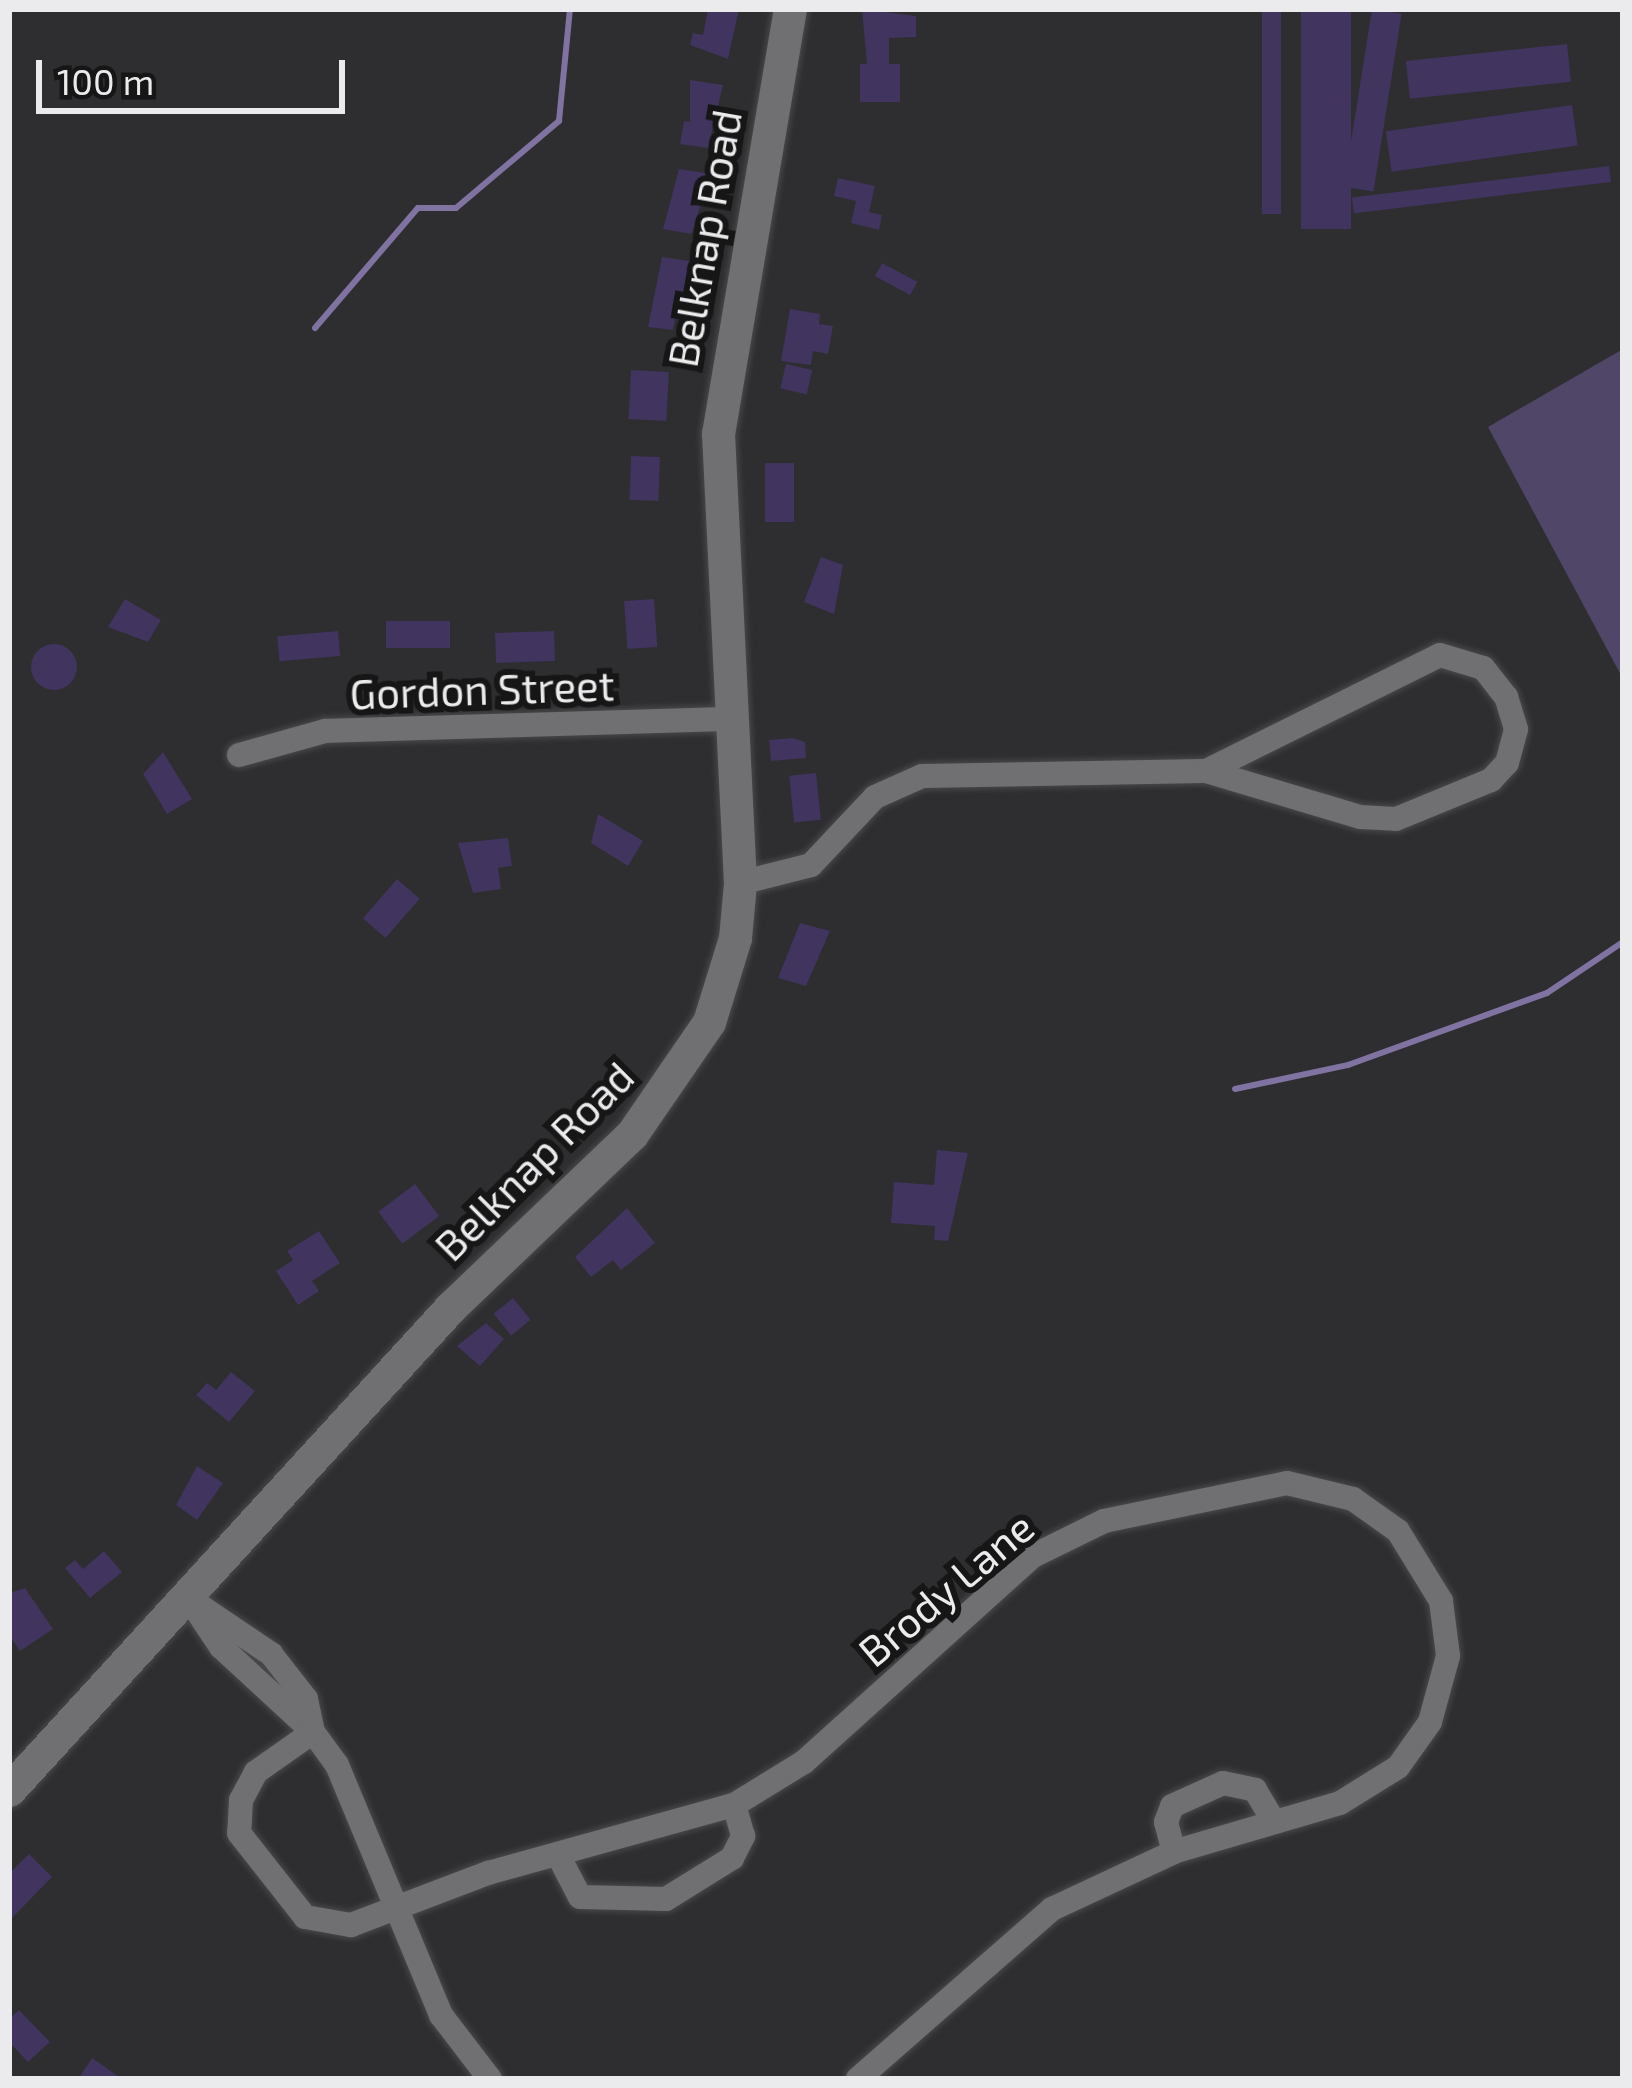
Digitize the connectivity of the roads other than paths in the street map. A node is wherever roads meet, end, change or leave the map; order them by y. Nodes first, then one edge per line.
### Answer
1 (790, 9) edge
2 (731, 719) junction
3 (239, 754) dead end
4 (1205, 771) junction
5 (740, 883) junction
6 (189, 1599) junction
7 (313, 1732) junction
8 (9, 1790) edge
9 (734, 1805) junction
10 (1274, 1822) junction
11 (1174, 1852) junction
12 (558, 1855) junction
13 (396, 1910) junction
14 (490, 2079) edge
15 (858, 2079) edge

1 - 2 street, Belknap Road
2 - 3 street, Gordon Street
2 - 5 street, Belknap Road
4 - 4 street
4 - 5 street
5 - 6 street, Belknap Road
6 - 7 street
6 - 8 street, Belknap Road
7 - 13 street
7 - 13 street, Brody Lane
9 - 10 street, Brody Lane
9 - 12 street, Brody Lane
9 - 12 street
10 - 11 street, Brody Lane
10 - 11 street
11 - 15 street, Brody Lane
12 - 13 street, Brody Lane
13 - 14 street

